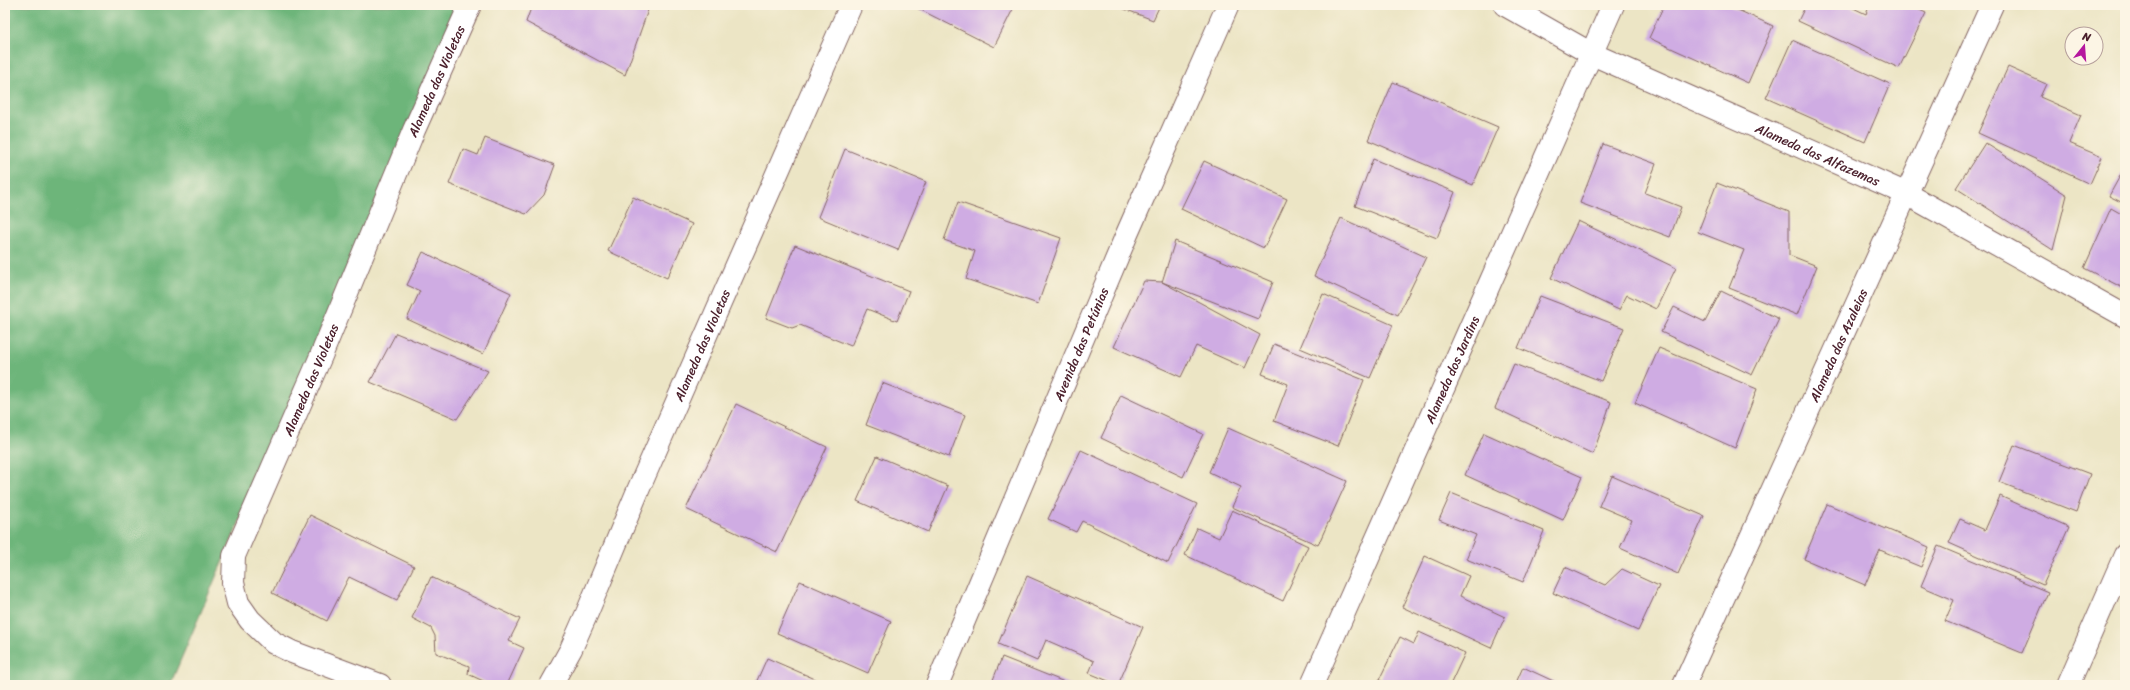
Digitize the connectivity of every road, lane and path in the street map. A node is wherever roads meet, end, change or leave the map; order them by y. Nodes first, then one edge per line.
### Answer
1 (470, 5) edge
2 (851, 5) edge
3 (1228, 5) edge
4 (1505, 5) edge
5 (1613, 5) edge
6 (1992, 5) edge
7 (1590, 53) junction
8 (1907, 194) junction
9 (2125, 316) edge
10 (2125, 555) edge
11 (380, 685) edge
12 (551, 685) edge
13 (937, 685) edge
14 (1312, 685) edge
15 (1684, 685) edge
16 (2068, 685) edge

1 - 11 street, Alameda das Violetas
2 - 12 street, Alameda das Violetas
3 - 13 street, Avenida das Petúnias
4 - 7 street, Alameda das Alfazemas
5 - 7 street, Alameda dos Jardins
6 - 8 street, Alameda das Azaleias
7 - 8 street, Alameda das Alfazemas
7 - 14 street, Alameda dos Jardins
8 - 9 street, Alameda das Alfazemas
8 - 15 street, Alameda das Azaleias
10 - 16 street

